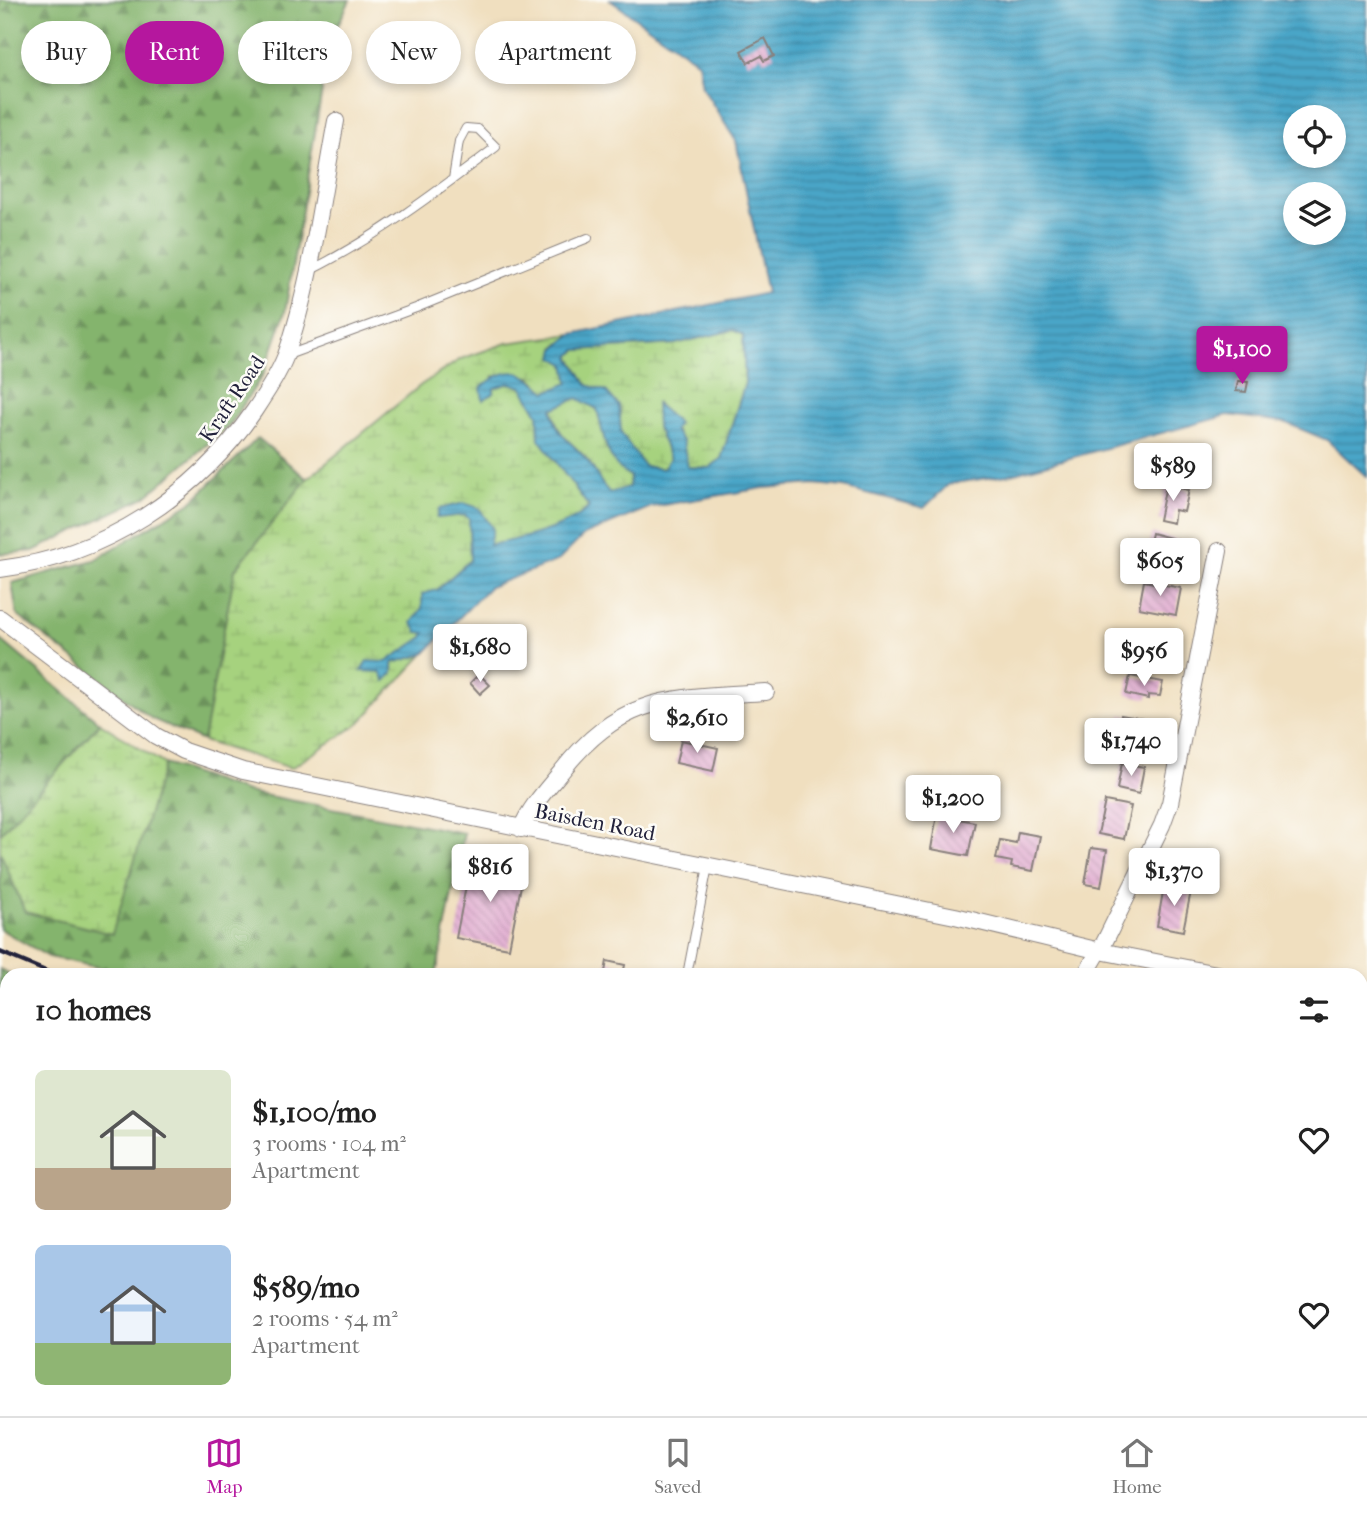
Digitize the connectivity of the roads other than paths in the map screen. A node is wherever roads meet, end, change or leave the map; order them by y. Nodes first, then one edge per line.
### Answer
1 (335, 121) dead end
2 (453, 179) junction
3 (588, 237) dead end
4 (306, 272) junction
5 (285, 356) junction
6 (1219, 551) dead end
7 (0, 569) edge
8 (0, 618) edge
9 (766, 692) dead end
10 (521, 828) junction
11 (708, 866) junction
12 (1100, 951) junction
13 (688, 968) edge
14 (1089, 968) edge
15 (1186, 968) edge

1 - 4 street, Kraft Road
2 - 2 lane
2 - 4 lane
3 - 5 lane
4 - 5 street, Kraft Road
5 - 7 street, Kraft Road
6 - 12 street
8 - 10 street, Baisden Road
9 - 10 street
10 - 11 street, Baisden Road
11 - 12 street, Baisden Road
11 - 13 lane
12 - 14 street
12 - 15 street, Baisden Road

